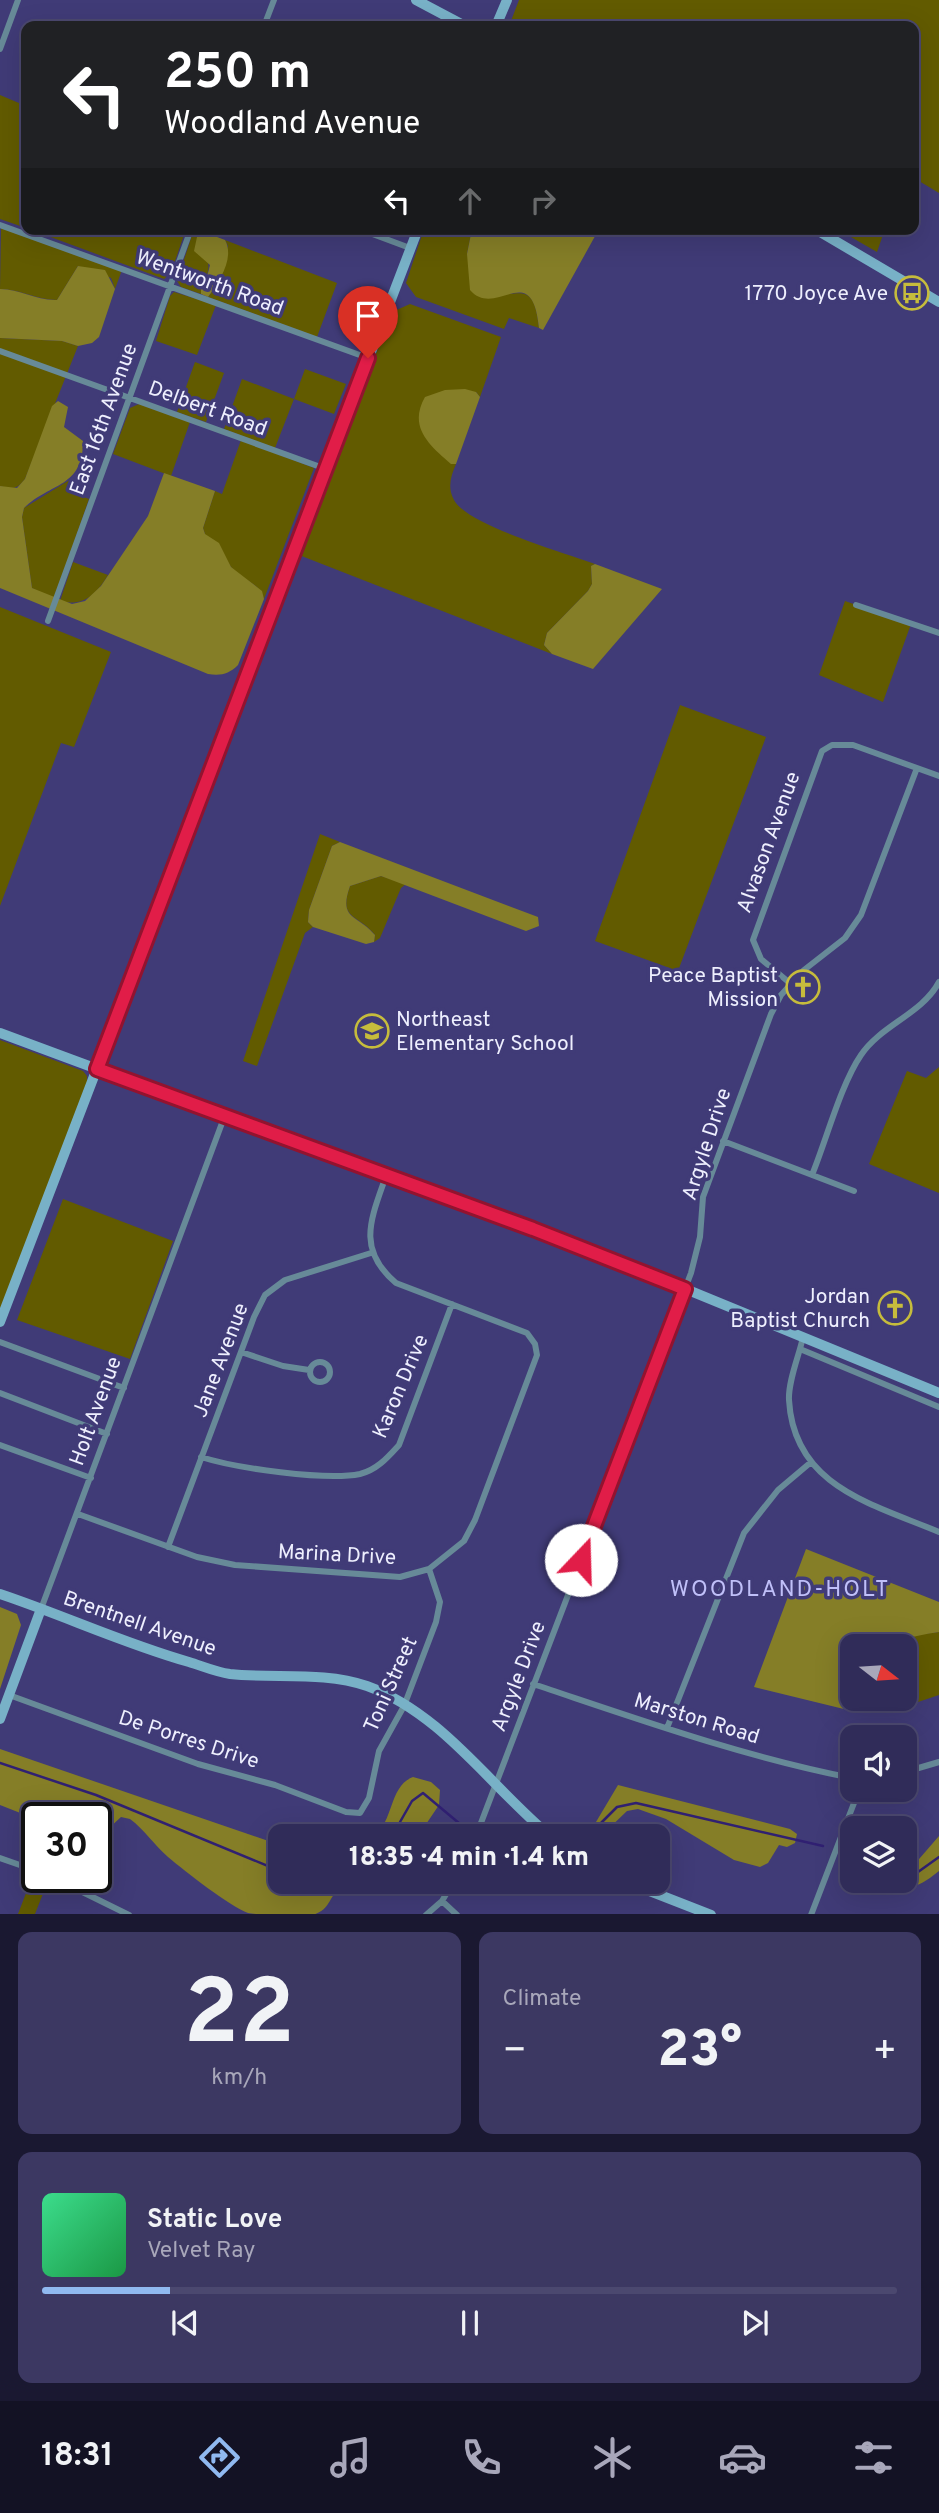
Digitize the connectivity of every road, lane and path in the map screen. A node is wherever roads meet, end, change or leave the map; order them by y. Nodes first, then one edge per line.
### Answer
1 (18, 0) edge
2 (274, 0) edge
3 (416, 0) edge
4 (507, 0) edge
5 (266, 21) edge
6 (456, 21) edge
7 (498, 21) edge
8 (0, 49) edge
9 (0, 225) edge
10 (21, 233) edge
11 (28, 235) edge
12 (189, 235) edge
13 (375, 235) edge
14 (415, 235) edge
15 (824, 235) edge
16 (410, 248) junction
17 (170, 286) junction
18 (939, 302) edge
19 (0, 351) edge
20 (368, 358) junction
21 (129, 398) junction
22 (326, 469) junction
23 (856, 605) dead end
24 (48, 621) dead end
25 (939, 633) edge
26 (917, 768) junction
27 (939, 776) edge
28 (939, 982) edge
29 (791, 985) junction
30 (0, 1033) edge
31 (97, 1069) junction
32 (225, 1115) junction
33 (723, 1141) junction
34 (386, 1175) junction
35 (812, 1175) junction
36 (853, 1191) dead end
37 (371, 1253) junction
38 (685, 1289) junction
39 (452, 1304) junction
40 (0, 1322) edge
41 (803, 1337) junction
42 (0, 1342) edge
43 (800, 1349) junction
44 (241, 1352) junction
45 (309, 1370) dead end
46 (124, 1388) junction
47 (0, 1393) edge
48 (939, 1393) edge
49 (939, 1407) edge
50 (107, 1434) junction
51 (0, 1445) edge
52 (201, 1457) junction
53 (810, 1463) junction
54 (91, 1478) junction
55 (78, 1514) junction
56 (939, 1532) edge
57 (168, 1547) junction
58 (429, 1569) junction
59 (0, 1594) edge
60 (41, 1609) junction
61 (534, 1684) junction
62 (9, 1695) junction
63 (404, 1706) junction
64 (0, 1719) edge
65 (667, 1728) junction
66 (939, 1762) edge
67 (917, 1768) edge
68 (840, 1776) edge
69 (496, 1783) junction
70 (854, 1802) edge
71 (359, 1812) joint
72 (481, 1824) edge
73 (538, 1824) edge
74 (0, 1857) edge
75 (21, 1865) edge
76 (85, 1893) edge
77 (446, 1894) edge
78 (658, 1894) edge
79 (442, 1900) junction
80 (129, 1914) edge
81 (426, 1914) edge
82 (457, 1914) edge
83 (711, 1914) edge
84 (811, 1914) edge

1 - 8 street
2 - 5 street
3 - 6 street
4 - 7 street
9 - 10 street, Wentworth Road
11 - 17 street, Wentworth Road
12 - 17 street, East 16th Avenue
13 - 16 street
14 - 16 street
15 - 18 street
16 - 20 street
17 - 20 street, Wentworth Road
17 - 21 street, East 16th Avenue
19 - 21 street, Delbert Road
20 - 22 street
21 - 22 street, Delbert Road
21 - 24 street, East 16th Avenue
22 - 31 street
23 - 25 street
26 - 27 street
26 - 29 street, Argyle Drive
26 - 29 street, Alvason Avenue
28 - 35 street
29 - 33 street, Argyle Drive
30 - 31 street
31 - 32 street
31 - 40 street
32 - 34 street
32 - 46 street, Holt Avenue
33 - 35 street
33 - 38 street, Argyle Drive
34 - 37 street
34 - 38 street
35 - 36 street
37 - 39 street
37 - 44 street, Jane Avenue
38 - 41 street
38 - 61 street, Argyle Drive
39 - 52 street, Karon Drive
39 - 58 street, Marina Drive
41 - 43 street
41 - 48 street
42 - 46 street
43 - 49 street
43 - 53 street
44 - 45 street
44 - 52 street, Jane Avenue
46 - 50 street, Holt Avenue
47 - 50 street
50 - 54 street, Holt Avenue
51 - 54 street
52 - 57 street, Jane Avenue
53 - 56 street
53 - 65 street
54 - 55 street, Holt Avenue
55 - 57 street, Marina Drive
55 - 60 street, Holt Avenue
57 - 58 street, Marina Drive
58 - 63 street, Toni Street
59 - 60 street, Brentnell Avenue
60 - 62 street, Holt Avenue
60 - 63 street, Brentnell Avenue
61 - 65 street, Marston Road
61 - 69 street, Argyle Drive
62 - 64 street, Holt Avenue
62 - 71 street, De Porres Drive
63 - 69 street, Brentnell Avenue
63 - 71 street, Toni Street
65 - 68 street, Marston Road
66 - 67 street
69 - 72 street, Argyle Drive
69 - 73 street, Brentnell Avenue
70 - 84 street
74 - 75 street
76 - 80 street
77 - 79 street
78 - 83 street
79 - 81 street
79 - 82 street

